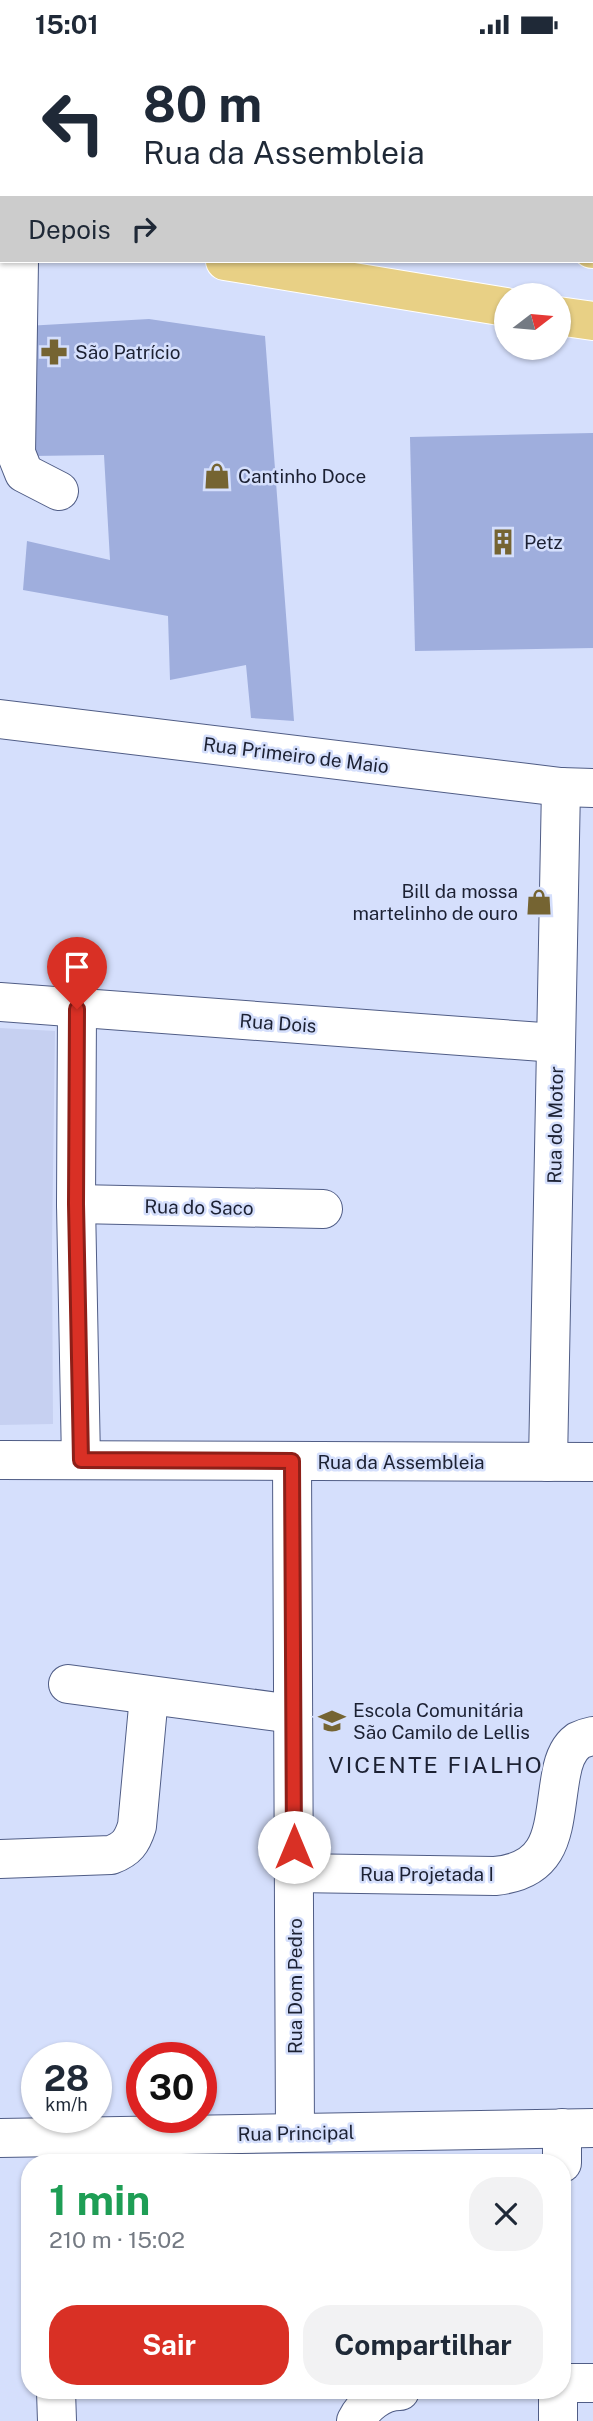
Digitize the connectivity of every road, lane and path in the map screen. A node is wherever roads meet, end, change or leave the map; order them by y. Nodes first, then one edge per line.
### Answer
1 (19, 263) edge
2 (237, 263) edge
3 (494, 305) edge
4 (571, 318) edge
5 (593, 321) edge
6 (59, 491) dead end
7 (0, 719) edge
8 (577, 788) edge
9 (0, 1002) edge
10 (77, 1009) junction
11 (556, 1043) junction
12 (76, 1204) junction
13 (323, 1209) dead end
14 (0, 1460) edge
15 (81, 1460) junction
16 (292, 1461) junction
17 (548, 1462) junction
18 (593, 1462) edge
19 (68, 1684) dead end
20 (149, 1696) junction
21 (293, 1714) junction
22 (593, 1736) edge
23 (0, 1859) edge
24 (294, 1873) junction
25 (295, 2133) junction
26 (0, 2138) edge
27 (572, 2139) edge
28 (49, 2150) edge
29 (571, 2383) edge
30 (593, 2383) edge
31 (56, 2399) edge
32 (375, 2399) edge
33 (558, 2399) edge
34 (57, 2421) edge
35 (356, 2421) edge
36 (558, 2421) edge

1 - 6 street
2 - 3 main road
4 - 5 main road
7 - 8 street, Rua Primeiro de Maio
8 - 11 street, Rua do Motor
9 - 10 street, Rua Dois
10 - 11 street, Rua Dois
10 - 12 street
11 - 17 street, Rua do Motor
12 - 13 street, Rua do Saco
12 - 15 street
14 - 15 street, Rua da Assembleia
15 - 16 street, Rua da Assembleia
16 - 17 street, Rua da Assembleia
16 - 21 street, Rua Dom Pedro
17 - 18 street, Rua da Assembleia
19 - 20 street
20 - 21 street
20 - 23 street
21 - 24 street, Rua Dom Pedro
22 - 24 street, Rua Projetada I
24 - 25 street, Rua Dom Pedro
25 - 27 street, Rua Principal
25 - 28 street, Rua Principal
26 - 28 street, Rua Principal
29 - 30 street
31 - 34 street
32 - 35 street
33 - 36 street

